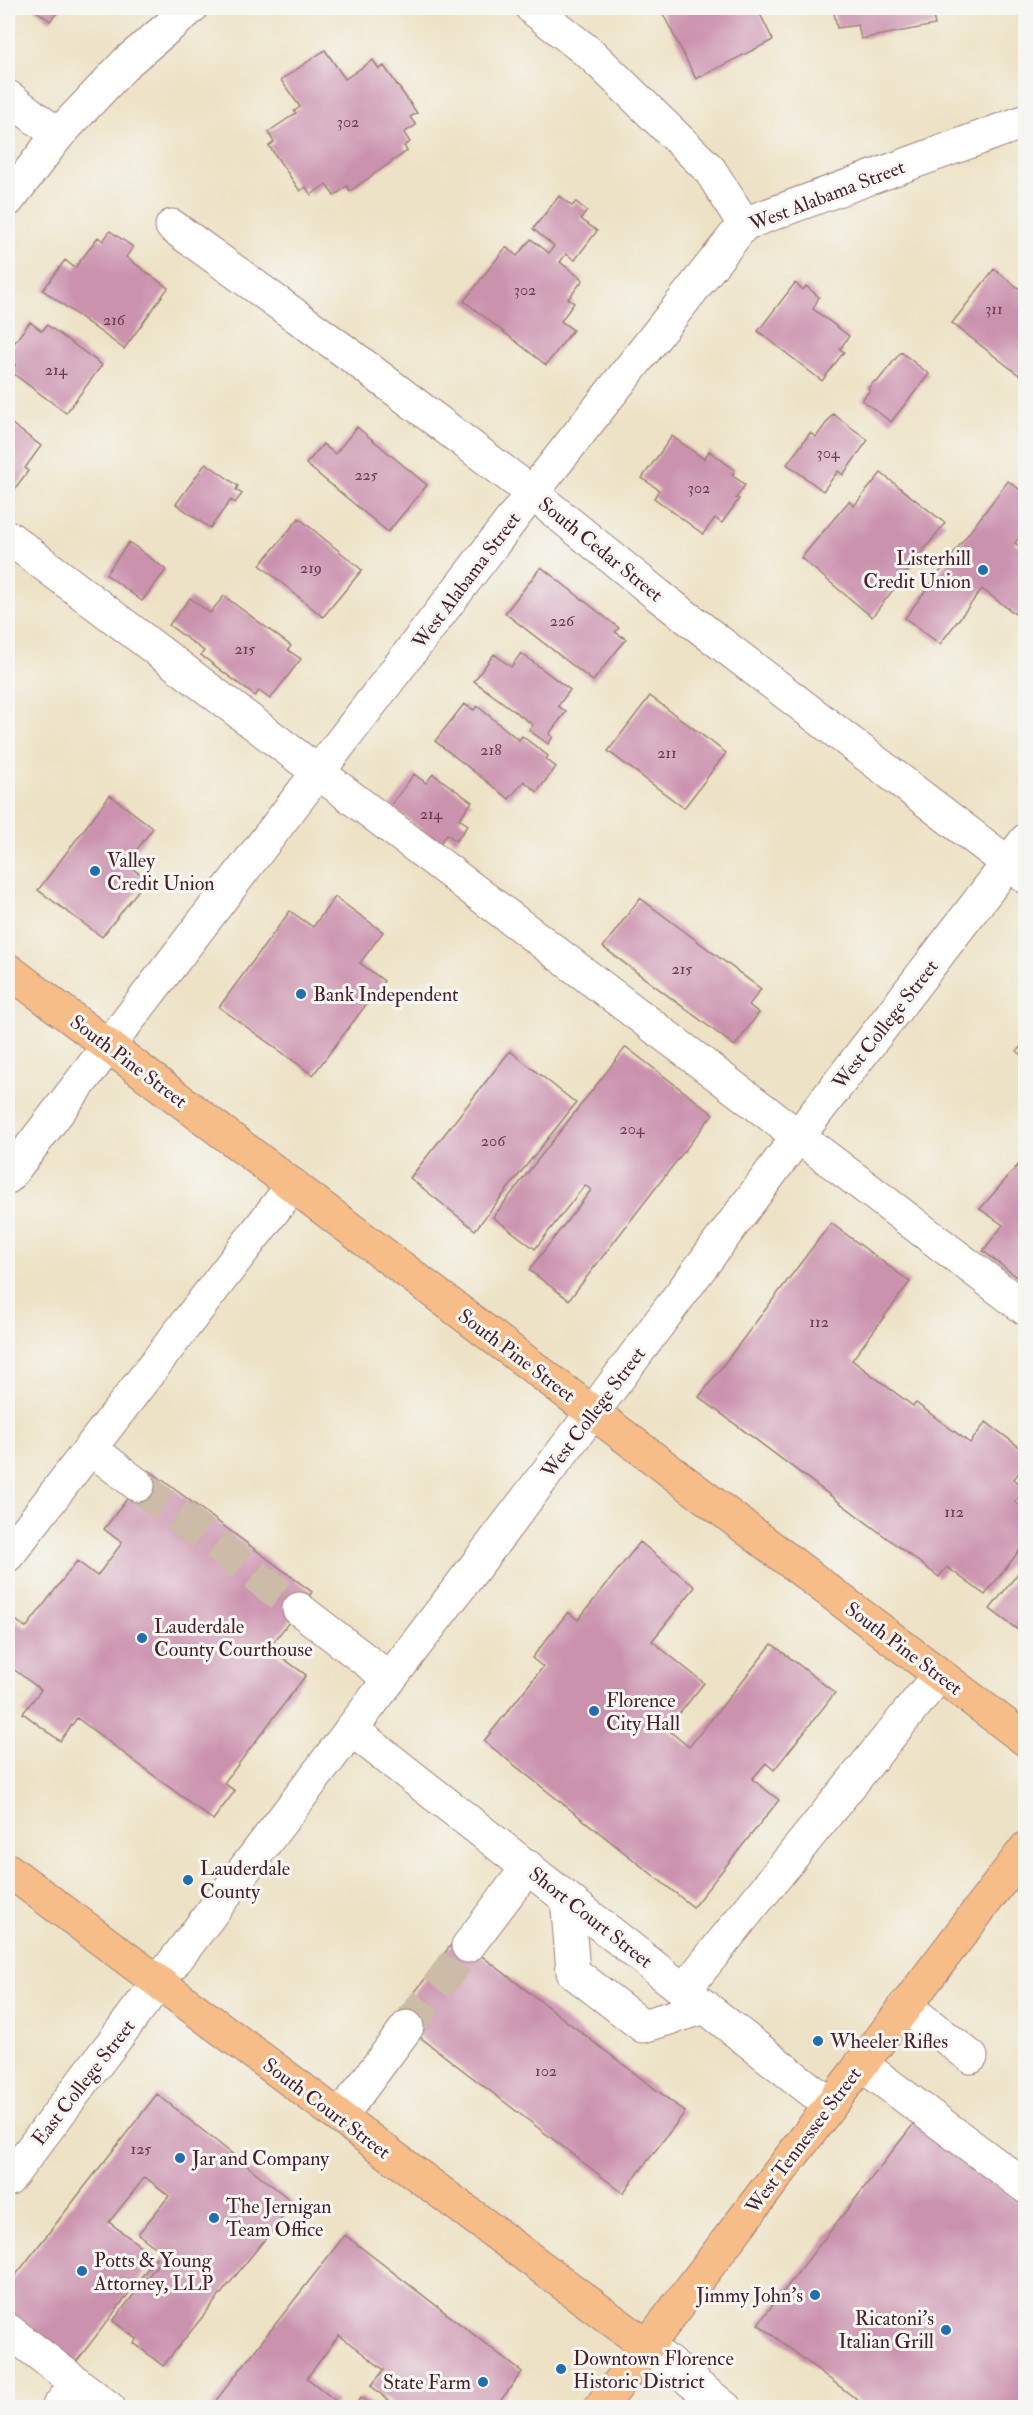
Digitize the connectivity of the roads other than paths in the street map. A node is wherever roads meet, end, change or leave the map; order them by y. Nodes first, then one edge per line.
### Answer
1 (191, 8) edge
2 (532, 8) edge
3 (8, 97) edge
4 (1026, 121) edge
5 (58, 135) junction
6 (8, 200) edge
7 (744, 224) junction
8 (172, 226) dead end
9 (532, 494) junction
10 (8, 537) edge
11 (318, 773) junction
12 (1020, 860) edge
13 (8, 970) edge
14 (108, 1045) junction
15 (799, 1135) junction
16 (8, 1177) edge
17 (293, 1185) junction
18 (1026, 1309) edge
19 (593, 1413) junction
20 (90, 1448) junction
21 (138, 1485) tunnel mouth
22 (8, 1555) edge
23 (299, 1609) tunnel mouth
24 (939, 1674) junction
25 (390, 1679) junction
26 (351, 1729) junction
27 (1026, 1740) edge
28 (1026, 1848) edge
29 (528, 1867) junction
30 (9, 1873) edge
31 (567, 1898) junction
32 (468, 1946) tunnel mouth
33 (159, 1983) junction
34 (695, 1999) junction
35 (905, 2006) junction
36 (407, 2027) tunnel mouth
37 (971, 2057) dead end
38 (861, 2064) junction
39 (830, 2105) junction
40 (340, 2117) junction
41 (8, 2180) edge
42 (1026, 2187) edge
43 (8, 2330) edge
44 (647, 2346) junction
45 (68, 2396) edge
46 (109, 2408) edge
47 (600, 2408) edge
48 (725, 2408) edge

1 - 5 street
2 - 7 street
3 - 5 street
4 - 7 street, West Alabama Street
5 - 6 street
7 - 9 street, West Alabama Street
8 - 9 street, South Cedar Street
9 - 11 street, West Alabama Street
9 - 12 street, South Cedar Street
10 - 11 street
11 - 14 street, West Alabama Street
11 - 15 street
12 - 15 street, West College Street
13 - 14 main road, South Pine Street
14 - 16 street, West Alabama Street
14 - 17 main road, South Pine Street
15 - 18 street
15 - 19 street, West College Street
17 - 19 main road, South Pine Street
17 - 20 street
19 - 24 main road, South Pine Street
19 - 25 street, West College Street
20 - 21 street
20 - 22 street
23 - 25 street
24 - 27 main road, South Pine Street
24 - 34 street
25 - 26 street, West College Street
26 - 29 street, Short Court Street
26 - 33 street, West College Street
28 - 35 main road, West Tennessee Street
29 - 31 street, Short Court Street
29 - 32 street
30 - 33 main road, South Court Street
31 - 34 street, Short Court Street
31 - 34 street
33 - 40 main road, South Court Street
33 - 41 street, East College Street
34 - 39 street, Short Court Street
35 - 37 street
35 - 38 main road, West Tennessee Street
36 - 40 street
38 - 39 main road, West Tennessee Street
38 - 42 street
39 - 44 main road, West Tennessee Street
40 - 44 main road, South Court Street
43 - 45 street
44 - 47 main road, West Tennessee Street
44 - 48 street
45 - 46 street

